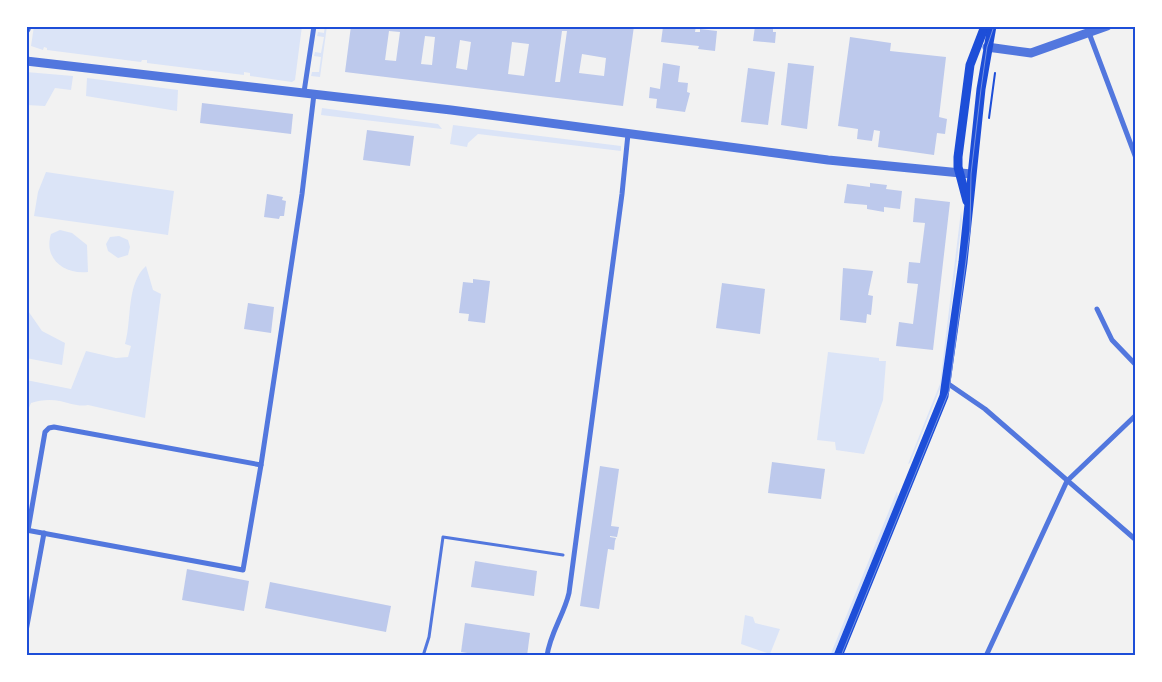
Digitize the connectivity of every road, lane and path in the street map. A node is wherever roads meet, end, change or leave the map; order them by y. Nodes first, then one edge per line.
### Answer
1 (314, 26) edge
2 (985, 26) edge
3 (992, 26) edge
4 (1107, 26) edge
5 (1089, 33) junction
6 (987, 47) junction
7 (26, 61) edge
8 (304, 92) junction
9 (314, 94) junction
10 (628, 134) junction
11 (1136, 158) edge
12 (960, 174) junction
13 (971, 174) junction
14 (969, 206) junction
15 (1097, 309) dead end
16 (1136, 365) edge
17 (947, 383) junction
18 (1136, 415) edge
19 (261, 465) junction
20 (1067, 481) junction
21 (27, 530) edge
22 (44, 533) junction
23 (1136, 540) edge
24 (563, 554) dead end
25 (26, 631) edge
26 (423, 656) edge
27 (548, 656) edge
28 (838, 656) edge
29 (986, 656) edge

1 - 8 street
2 - 12 main road
3 - 6 main road
4 - 5 street
5 - 6 street
5 - 11 street
6 - 13 main road
7 - 8 street
8 - 9 street
9 - 10 street
9 - 19 street
10 - 12 street
10 - 27 street
12 - 13 street
12 - 14 main road
13 - 14 main road
14 - 17 main road
15 - 16 street
17 - 20 street
17 - 28 main road
18 - 20 street
19 - 21 street
19 - 22 street
20 - 23 street
20 - 29 street
21 - 22 street
22 - 25 street
24 - 26 lane

